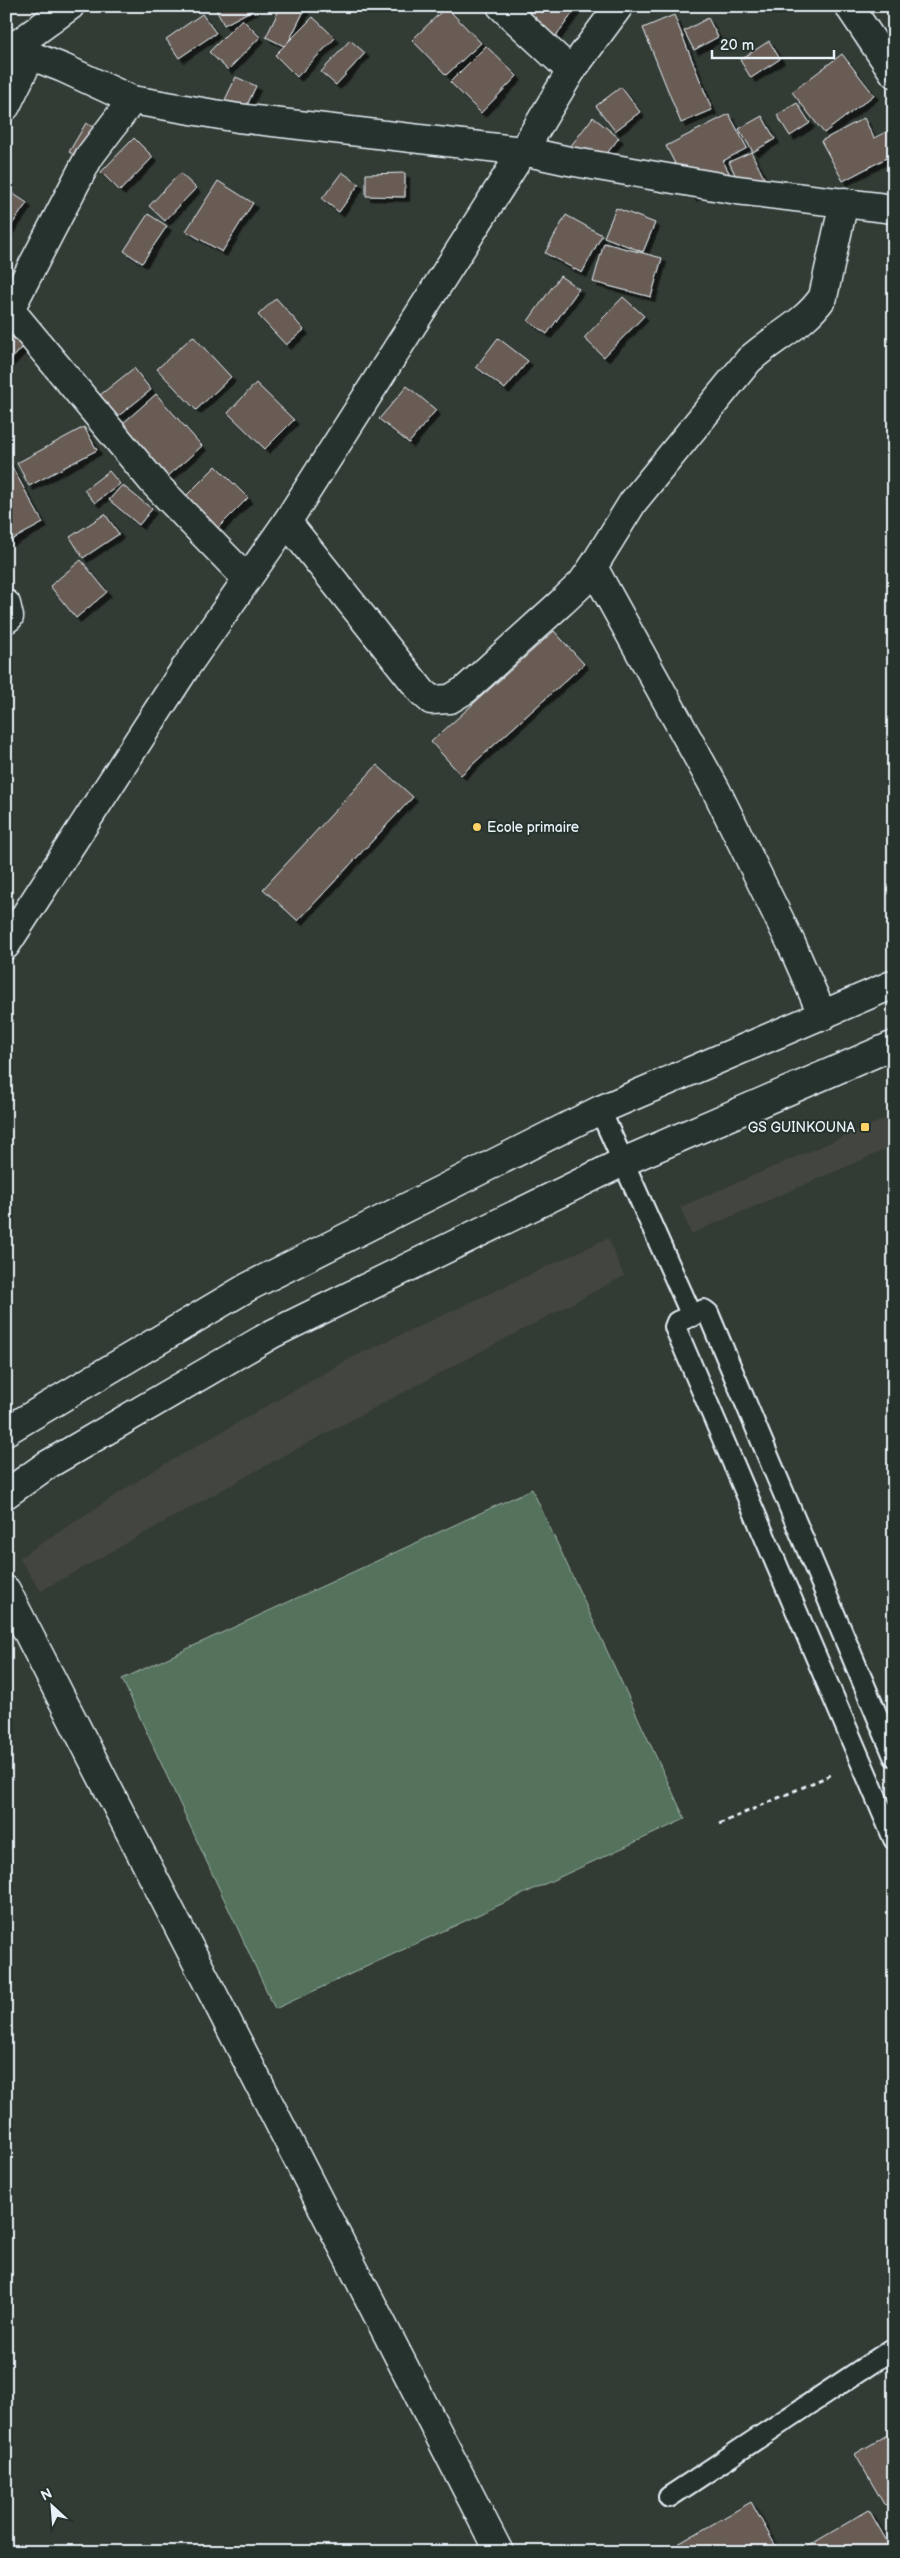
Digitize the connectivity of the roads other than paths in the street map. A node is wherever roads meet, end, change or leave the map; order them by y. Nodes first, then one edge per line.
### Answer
1 (70, 6) edge
2 (501, 6) edge
3 (619, 6) edge
4 (849, 6) edge
5 (16, 51) edge
6 (571, 71) junction
7 (894, 73) edge
8 (132, 100) junction
9 (6, 106) edge
10 (523, 151) junction
11 (844, 202) junction
12 (894, 209) edge
13 (8, 307) edge
14 (287, 522) junction
15 (593, 568) junction
16 (247, 580) junction
17 (6, 604) edge
18 (6, 619) edge
19 (6, 945) edge
20 (894, 984) edge
21 (823, 1016) junction
22 (894, 1045) edge
23 (600, 1110) junction
24 (623, 1162) junction
25 (692, 1316) junction
26 (6, 1431) edge
27 (6, 1494) edge
28 (6, 1590) edge
29 (894, 1756) edge
30 (894, 1839) edge
31 (894, 2348) edge
32 (670, 2496) dead end
33 (499, 2552) edge

1 - 5 street
2 - 6 street
3 - 6 street
4 - 7 street
5 - 8 street
5 - 9 street
6 - 10 street
8 - 10 street
8 - 13 street
10 - 11 street
10 - 14 street
11 - 12 street
11 - 15 street
13 - 16 street
14 - 15 street
14 - 16 street
15 - 21 street
16 - 19 street
17 - 18 street
20 - 21 street
21 - 23 street
22 - 24 street
23 - 24 lane
23 - 26 street
24 - 25 lane
24 - 27 street
25 - 29 lane
25 - 30 lane
28 - 33 street
31 - 32 lane

